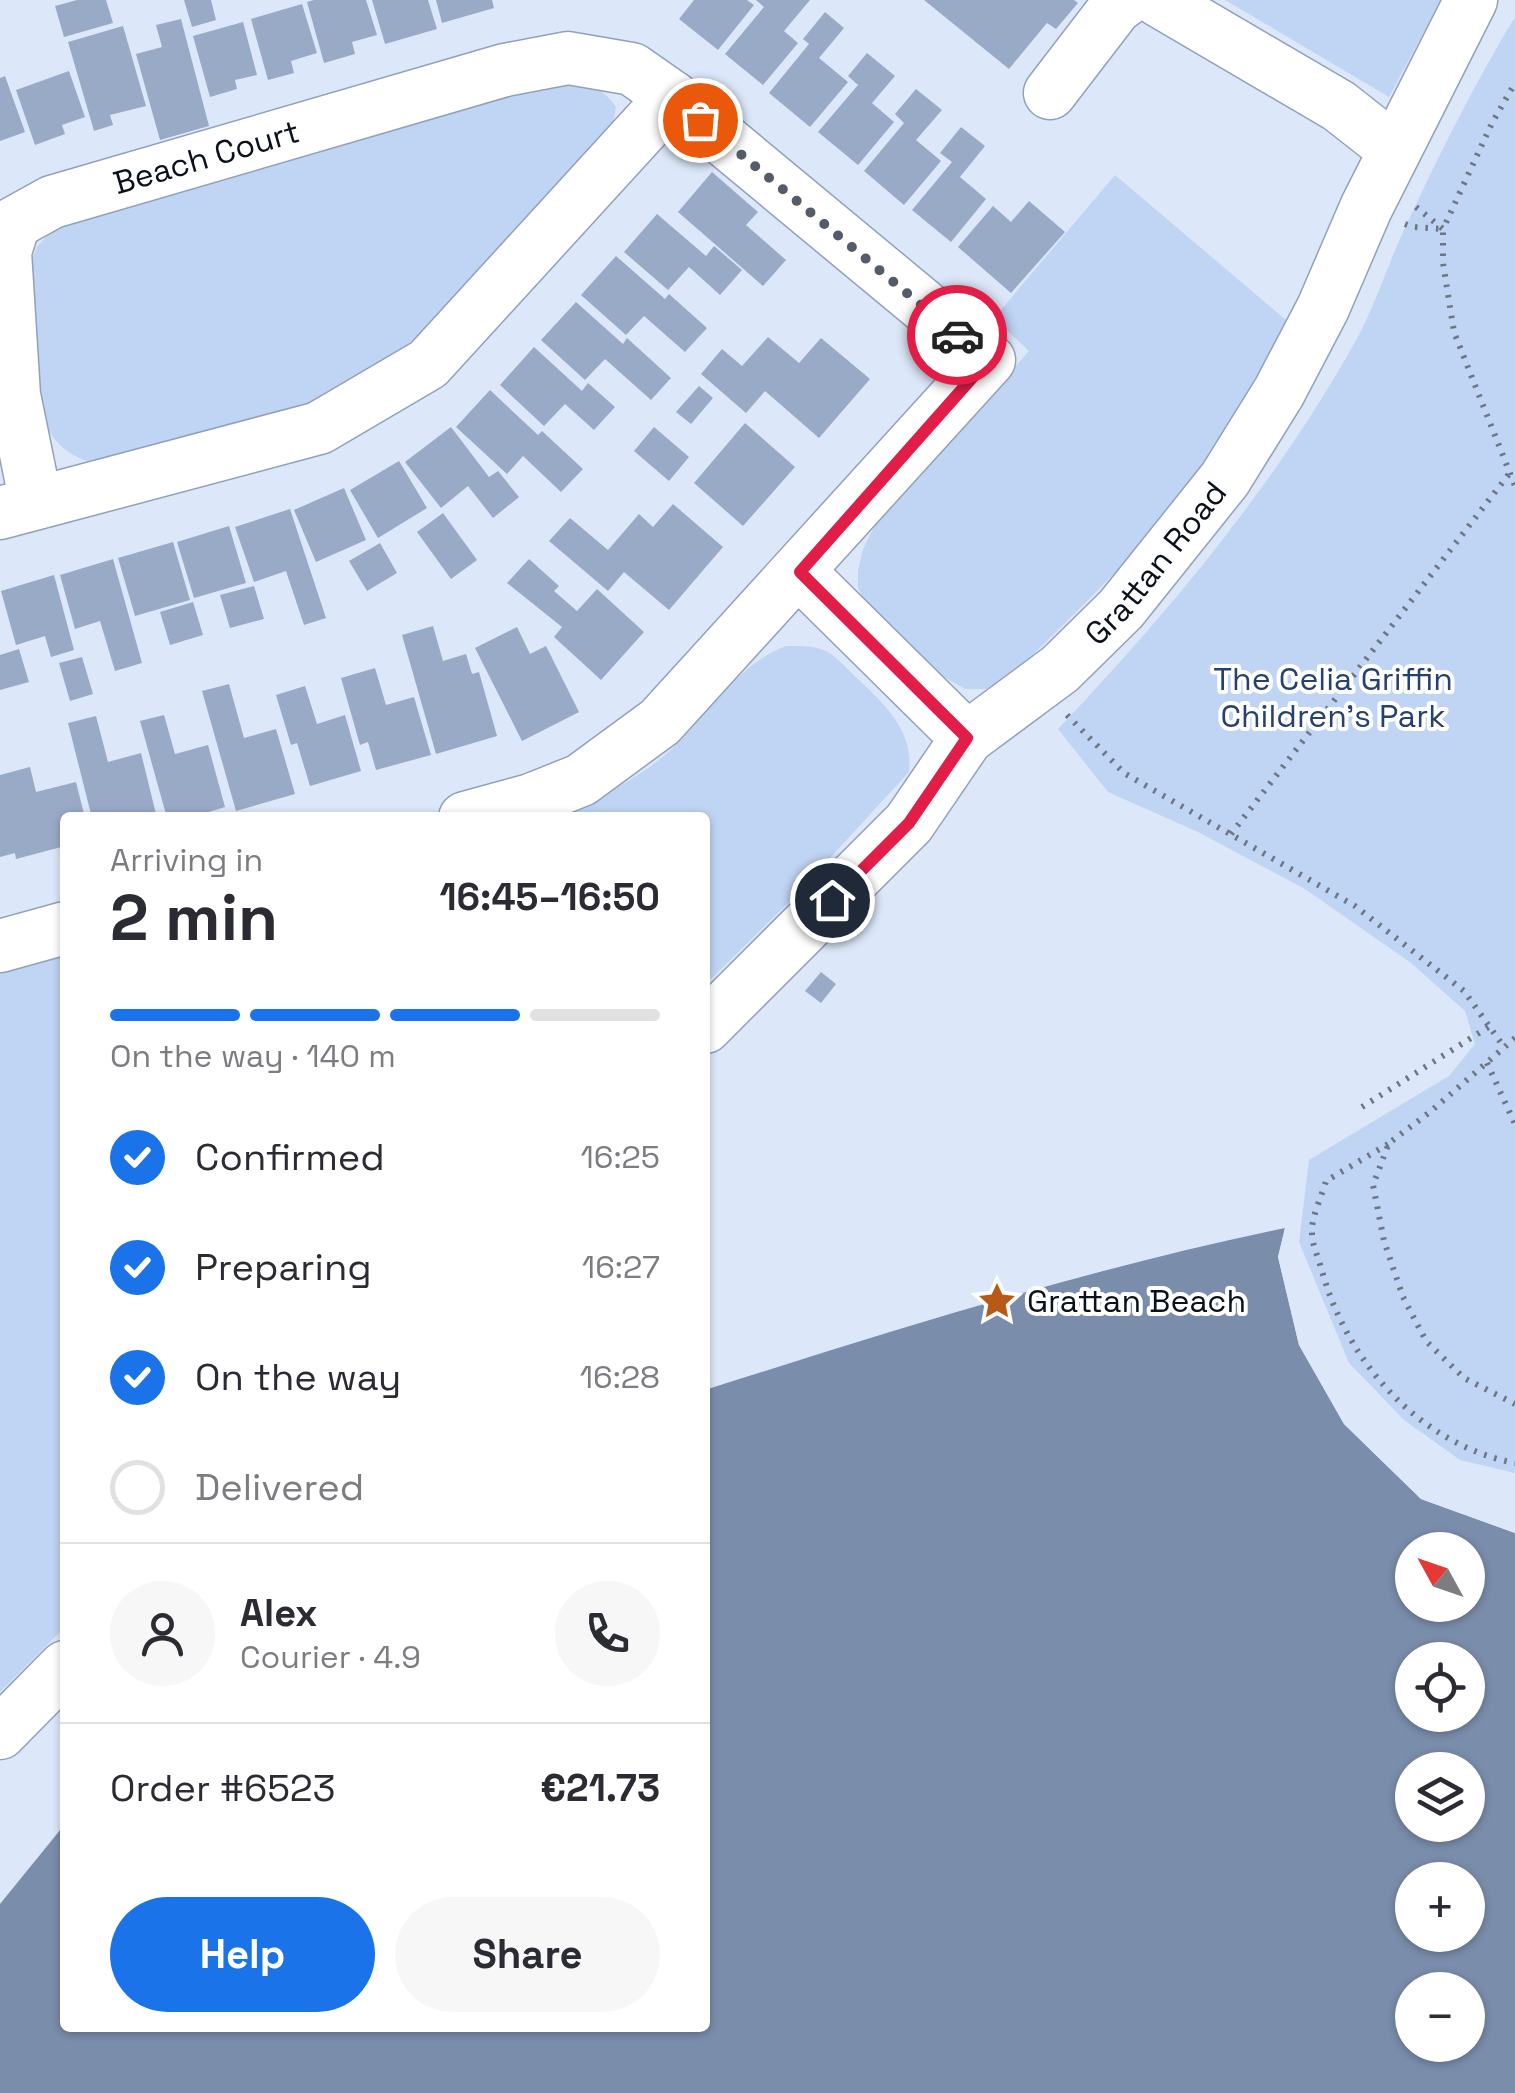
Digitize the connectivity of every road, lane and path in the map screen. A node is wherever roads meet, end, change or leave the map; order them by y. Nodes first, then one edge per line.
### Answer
1 (1126, 0) edge
2 (1158, 0) edge
3 (1471, 0) edge
4 (1515, 83) edge
5 (1050, 93) dead end
6 (672, 97) junction
7 (1399, 175) junction
8 (1395, 219) dead end
9 (1444, 229) junction
10 (1510, 474) junction
11 (1515, 486) edge
12 (18, 508) edge
13 (800, 572) junction
14 (1061, 709) dead end
15 (967, 738) junction
16 (486, 812) edge
17 (1231, 834) junction
18 (60, 929) edge
19 (0, 946) edge
20 (710, 1023) edge
21 (1490, 1026) junction
22 (1515, 1038) edge
23 (1504, 1047) junction
24 (1487, 1062) junction
25 (1362, 1107) dead end
26 (1515, 1124) edge
27 (1389, 1143) junction
28 (1515, 1404) edge
29 (1515, 1464) edge
30 (60, 1672) edge
31 (0, 1733) edge

1 - 5 street
2 - 7 street
3 - 7 street, Grattan Road
4 - 9 path
6 - 12 street, Beach Court
6 - 12 street, Beach Court
6 - 13 street, Beach Court
7 - 9 path
7 - 15 street, Grattan Road
8 - 9 path
9 - 10 path
10 - 11 path
10 - 17 path
13 - 15 street
13 - 16 street, Beach Court
14 - 17 path
15 - 20 street, Grattan Road
17 - 21 path
18 - 19 street
21 - 23 path
21 - 25 path
22 - 23 path
23 - 24 path
24 - 26 path
24 - 27 path
27 - 28 path
27 - 29 path
30 - 31 street

